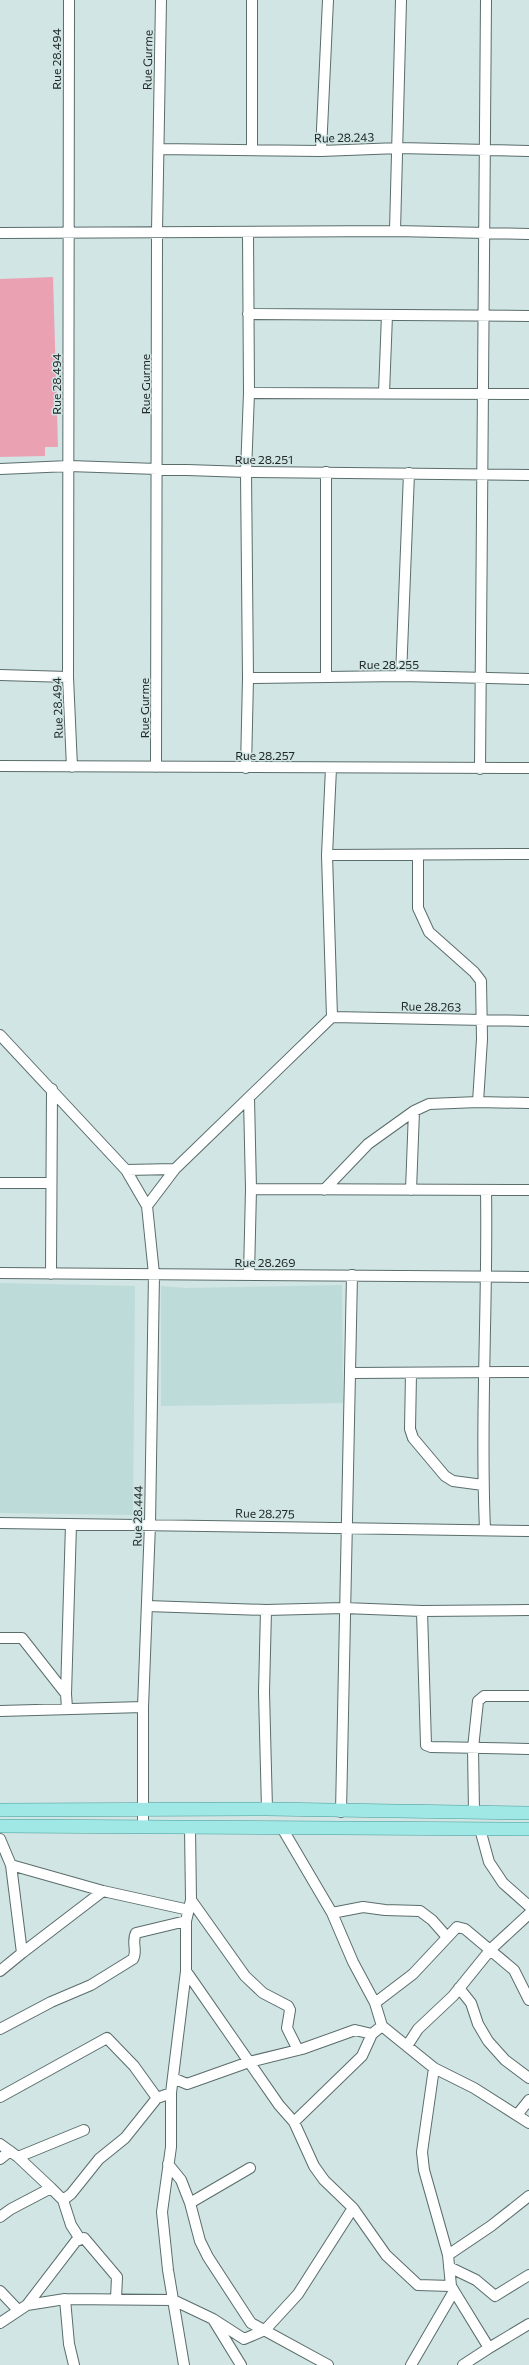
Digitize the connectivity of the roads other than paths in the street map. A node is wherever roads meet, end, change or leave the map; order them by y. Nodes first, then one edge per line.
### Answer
1 (70, 0) edge
2 (161, 0) edge
3 (252, 0) edge
4 (328, 0) edge
5 (401, 0) edge
6 (486, 0) edge
7 (399, 148) junction
8 (159, 149) junction
9 (252, 150) junction
10 (321, 150) junction
11 (485, 151) junction
12 (529, 151) edge
13 (157, 231) junction
14 (395, 231) junction
15 (248, 232) junction
16 (0, 233) edge
17 (68, 233) junction
18 (484, 234) junction
19 (529, 234) edge
20 (248, 314) junction
21 (387, 315) junction
22 (484, 316) junction
23 (529, 316) edge
24 (249, 393) junction
25 (384, 393) junction
26 (483, 394) junction
27 (529, 394) edge
28 (69, 466) junction
29 (158, 469) junction
30 (0, 470) edge
31 (246, 472) junction
32 (326, 472) junction
33 (409, 473) junction
34 (482, 474) junction
35 (529, 475) edge
36 (0, 675) edge
37 (401, 676) junction
38 (68, 677) junction
39 (326, 677) junction
40 (248, 678) junction
41 (481, 679) junction
42 (529, 679) edge
43 (0, 766) edge
44 (72, 767) junction
45 (156, 767) junction
46 (246, 768) junction
47 (331, 768) junction
48 (529, 768) edge
49 (480, 769) junction
50 (327, 854) junction
51 (529, 854) edge
52 (418, 855) junction
53 (332, 1017) junction
54 (481, 1020) junction
55 (529, 1021) edge
56 (0, 1036) edge
57 (52, 1089) junction
58 (249, 1098) junction
59 (478, 1102) junction
60 (529, 1103) edge
61 (414, 1111) junction
62 (176, 1169) junction
63 (126, 1170) junction
64 (0, 1183) edge
65 (50, 1183) junction
66 (251, 1190) junction
67 (324, 1190) junction
68 (411, 1190) junction
69 (486, 1190) junction
70 (529, 1190) edge
71 (147, 1206) junction
72 (0, 1273) edge
73 (51, 1274) junction
74 (154, 1274) junction
75 (249, 1275) junction
76 (352, 1275) junction
77 (488, 1276) junction
78 (529, 1277) edge
79 (484, 1371) junction
80 (529, 1372) edge
81 (352, 1373) junction
82 (411, 1373) junction
83 (483, 1485) junction
84 (0, 1523) edge
85 (71, 1524) junction
86 (150, 1524) junction
87 (348, 1527) junction
88 (485, 1529) junction
89 (529, 1531) edge
90 (148, 1606) junction
91 (344, 1608) junction
92 (266, 1610) junction
93 (529, 1610) edge
94 (422, 1611) junction
95 (0, 1638) edge
96 (66, 1694) junction
97 (529, 1696) edge
98 (143, 1707) junction
99 (68, 1708) junction
100 (0, 1711) edge
101 (473, 1748) junction
102 (529, 1749) edge
103 (143, 1809) junction
104 (267, 1809) junction
105 (0, 1810) edge
106 (341, 1812) junction
107 (474, 1812) junction
108 (529, 1813) edge
109 (0, 1826) edge
110 (143, 1827) junction
111 (190, 1828) junction
112 (282, 1828) junction
113 (480, 1829) junction
114 (529, 1830) edge
115 (0, 1839) edge
116 (11, 1865) junction
117 (103, 1891) junction
118 (190, 1905) junction
119 (529, 1906) edge
120 (332, 1913) junction
121 (529, 1914) edge
122 (186, 1921) junction
123 (446, 1936) junction
124 (491, 1950) junction
125 (22, 1953) junction
126 (186, 1971) junction
127 (0, 1972) edge
128 (459, 1988) junction
129 (529, 2000) edge
130 (375, 2003) junction
131 (382, 2026) junction
132 (0, 2029) edge
133 (372, 2034) junction
134 (407, 2046) junction
135 (298, 2050) junction
136 (249, 2062) junction
137 (434, 2068) junction
138 (173, 2078) junction
139 (529, 2078) edge
140 (171, 2093) junction
141 (0, 2097) edge
142 (157, 2098) junction
143 (529, 2100) edge
144 (518, 2115) junction
145 (294, 2122) junction
146 (529, 2123) edge
147 (84, 2130) dead end
148 (0, 2144) edge
149 (14, 2154) junction
150 (0, 2159) edge
151 (168, 2164) junction
152 (250, 2168) dead end
153 (51, 2188) junction
154 (529, 2196) edge
155 (63, 2200) junction
156 (190, 2203) junction
157 (353, 2208) junction
158 (0, 2217) edge
159 (80, 2238) junction
160 (448, 2256) junction
161 (449, 2267) junction
162 (529, 2275) edge
163 (453, 2288) junction
164 (0, 2291) edge
165 (64, 2299) junction
166 (116, 2299) junction
167 (173, 2300) junction
168 (23, 2308) junction
169 (213, 2319) junction
170 (0, 2323) edge
171 (529, 2324) edge
172 (265, 2330) junction
173 (489, 2348) junction
174 (181, 2362) edge
175 (74, 2365) edge
176 (241, 2365) edge
177 (328, 2365) edge
178 (411, 2365) edge
179 (463, 2365) edge

1 - 17 street, Rue 28.494
2 - 8 street, Rue Gurme
3 - 9 street
4 - 10 street
5 - 7 street
6 - 11 street
7 - 10 street, Rue 28.243
7 - 11 street, Rue 28.243
7 - 14 street
8 - 9 street, Rue 28.243
8 - 13 street, Rue Gurme
9 - 10 street, Rue 28.243
11 - 12 street, Rue 28.243
11 - 18 street
13 - 15 street
13 - 17 street
13 - 29 street, Rue Gurme
14 - 15 street
14 - 18 street
15 - 20 street
16 - 17 street
17 - 28 street, Rue 28.494
18 - 19 street
18 - 22 street
20 - 21 street
20 - 24 street
21 - 22 street
21 - 25 street
22 - 23 street
22 - 26 street
24 - 25 street
24 - 31 street
25 - 26 street
26 - 27 street
26 - 34 street
28 - 29 street, Rue 28.251
28 - 30 street, Rue 28.251
28 - 38 street, Rue 28.494
29 - 31 street, Rue 28.251
29 - 45 street, Rue Gurme
31 - 32 street, Rue 28.251
31 - 40 street
32 - 33 street, Rue 28.251
32 - 39 street
33 - 34 street, Rue 28.251
33 - 37 street
34 - 35 street, Rue 28.251
34 - 41 street
36 - 38 street
37 - 39 street, Rue 28.255
37 - 41 street, Rue 28.255
38 - 44 street, Rue 28.494
39 - 40 street, Rue 28.255
40 - 46 street
41 - 42 street, Rue 28.255
41 - 49 street
43 - 44 street, Rue 28.257
44 - 45 street, Rue 28.257
45 - 46 street, Rue 28.257
46 - 47 street, Rue 28.257
47 - 49 street, Rue 28.257
47 - 50 street
48 - 49 street, Rue 28.257
50 - 52 street
50 - 53 street
51 - 52 street
52 - 54 street
53 - 54 street, Rue 28.263
53 - 58 street
54 - 55 street, Rue 28.263
54 - 59 street
56 - 57 street
57 - 63 street
57 - 65 street
58 - 62 street
58 - 66 street
59 - 60 street
59 - 61 street
61 - 67 street
61 - 68 street
62 - 63 street
62 - 71 street
63 - 71 street
64 - 65 street
65 - 73 street
66 - 67 street
66 - 75 street
67 - 68 street
68 - 69 street
69 - 70 street
69 - 77 street
71 - 74 street, Rue 28.444
72 - 73 street, Rue 28.269
73 - 74 street, Rue 28.269
74 - 75 street, Rue 28.269
74 - 86 street, Rue 28.444
75 - 76 street, Rue 28.269
76 - 77 street, Rue 28.269
76 - 81 street
77 - 78 street, Rue 28.269
77 - 79 street
79 - 80 street
79 - 82 street
79 - 83 street
81 - 82 street
81 - 87 street
82 - 83 street
83 - 88 street
84 - 85 street, Rue 28.275
85 - 86 street, Rue 28.275
85 - 96 street
86 - 87 street, Rue 28.275
86 - 90 street, Rue 28.444
87 - 88 street, Rue 28.275
87 - 91 street
88 - 89 street, Rue 28.275
90 - 92 street
90 - 98 street, Rue 28.444
91 - 92 street
91 - 94 street
91 - 106 street
92 - 104 street
93 - 94 street
94 - 101 street
95 - 96 street
96 - 99 street
97 - 101 street
98 - 99 street
98 - 103 street, Rue 28.444
99 - 100 street
101 - 102 street
101 - 107 street
103 - 104 main road
103 - 105 main road
103 - 110 street, Rue 28.444
104 - 106 main road
106 - 107 main road
107 - 108 main road
109 - 110 main road
110 - 111 main road
111 - 112 main road
111 - 118 street
112 - 113 main road
112 - 120 street
113 - 114 main road
113 - 119 street
115 - 116 street
116 - 117 street
116 - 125 street
117 - 118 street
117 - 125 street
118 - 122 street
118 - 135 street
120 - 123 street
120 - 130 street
121 - 124 street
122 - 126 street
122 - 132 street
123 - 124 street
123 - 130 street
124 - 128 street
124 - 129 street
125 - 127 street
126 - 136 street
126 - 138 street
128 - 134 street
128 - 139 street
130 - 131 street
131 - 133 street
131 - 134 street
133 - 135 street
133 - 145 street
134 - 137 street
135 - 136 street
136 - 138 street
136 - 145 street
137 - 144 street
137 - 160 street
138 - 140 street
140 - 142 street
140 - 151 street
141 - 142 street
142 - 155 street
143 - 144 street
144 - 146 street
145 - 157 street
147 - 149 street
148 - 149 street
149 - 150 street
149 - 153 street
151 - 156 street
151 - 167 street
152 - 156 street
153 - 155 street
153 - 158 street
154 - 160 street
155 - 159 street
156 - 172 street
157 - 163 street
157 - 172 street
159 - 166 street
159 - 168 street
160 - 161 street
161 - 162 street
161 - 163 street
163 - 173 street
163 - 178 street
164 - 168 street
165 - 166 street
165 - 168 street
165 - 175 street
166 - 167 street
167 - 169 street
167 - 174 street
168 - 170 street
169 - 172 street
169 - 176 street
171 - 173 street
172 - 177 street
173 - 179 street

